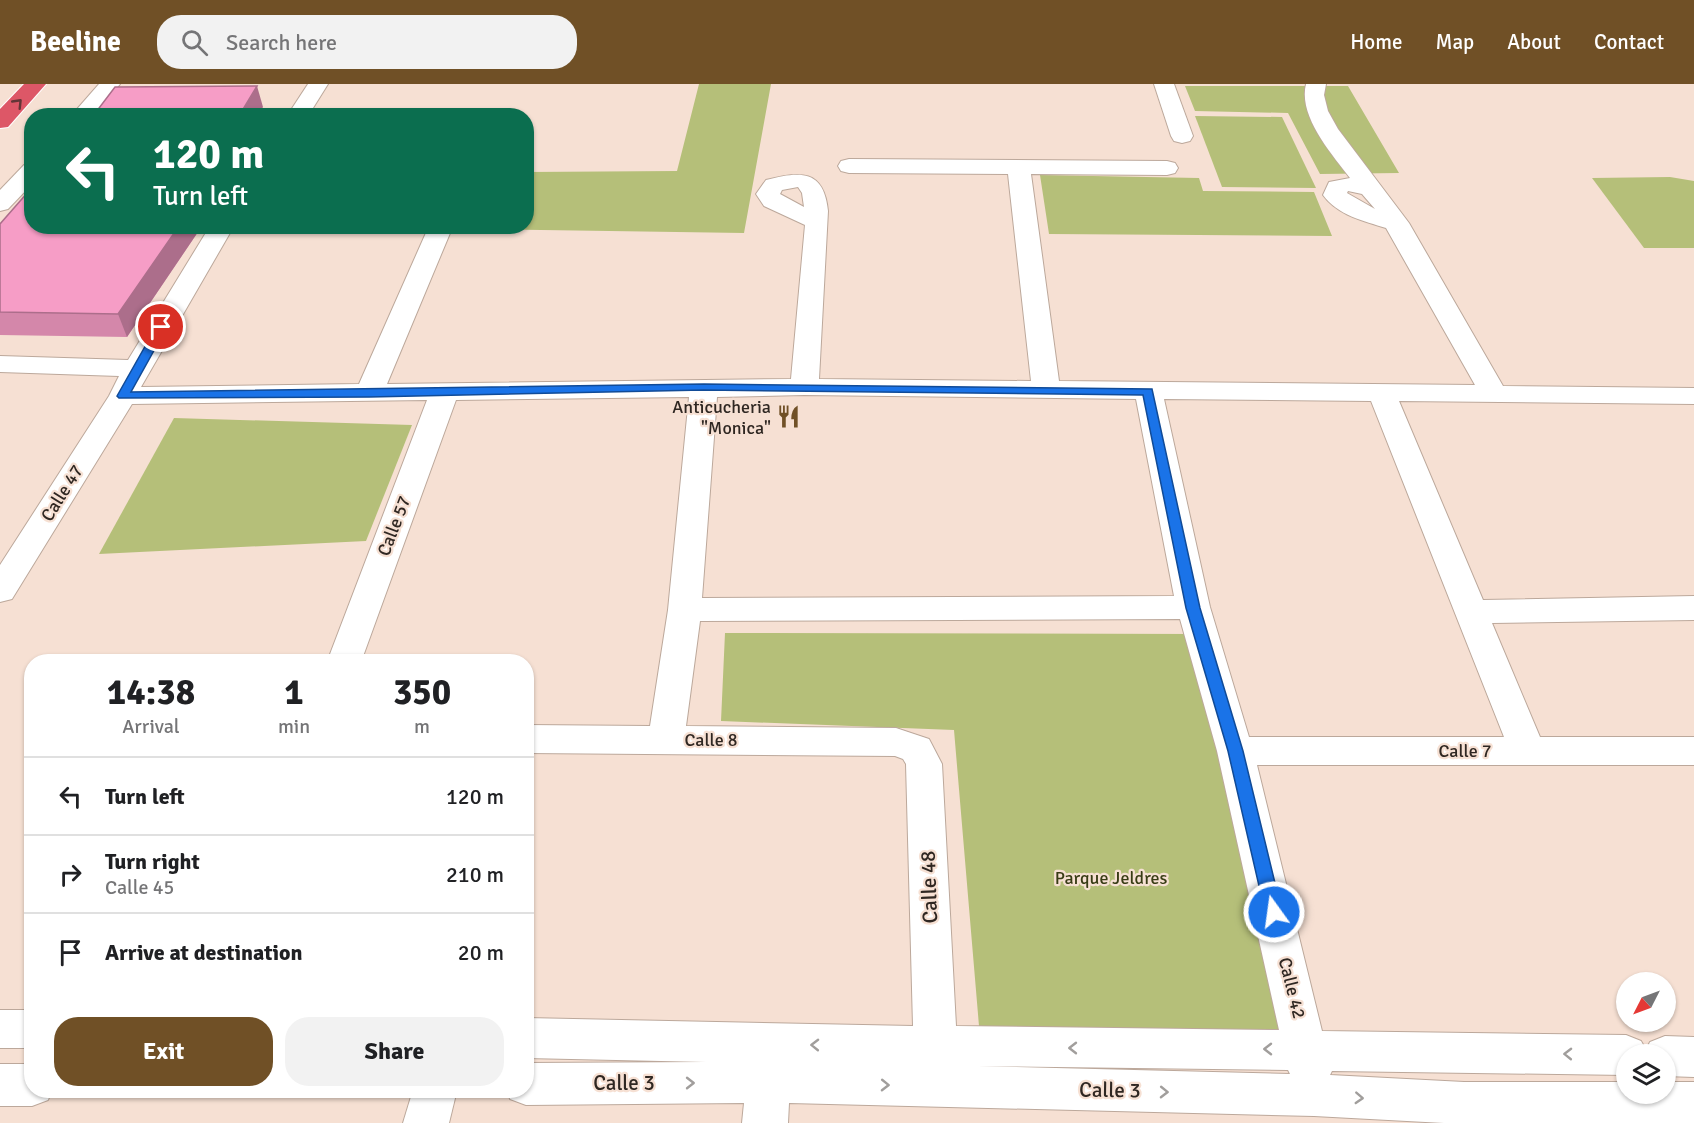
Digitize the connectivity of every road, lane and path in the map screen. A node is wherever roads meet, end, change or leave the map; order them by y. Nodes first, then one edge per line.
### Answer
1 (36, 84) edge
2 (110, 84) edge
3 (318, 84) edge
4 (1164, 84) edge
5 (1316, 84) edge
6 (88, 108) edge
7 (302, 108) edge
8 (0, 122) edge
9 (1182, 136) dead end
10 (849, 166) dead end
11 (1019, 167) junction
12 (1167, 168) dead end
13 (24, 178) edge
14 (1369, 189) junction
15 (24, 198) edge
16 (3, 200) edge
17 (817, 222) dead end
18 (1397, 224) junction
19 (217, 234) edge
20 (438, 234) edge
21 (0, 364) edge
22 (137, 368) junction
23 (704, 387) junction
24 (804, 387) junction
25 (445, 391) junction
26 (1046, 391) junction
27 (1148, 391) junction
28 (369, 394) junction
29 (1382, 394) junction
30 (1494, 394) junction
31 (123, 396) junction
32 (1694, 396) edge
33 (0, 591) edge
34 (1193, 608) junction
35 (1694, 608) edge
36 (685, 610) junction
37 (1473, 612) junction
38 (347, 654) edge
39 (534, 739) edge
40 (666, 740) junction
41 (896, 742) joint
42 (1235, 751) junction
43 (1528, 751) junction
44 (1694, 751) edge
45 (0, 1029) edge
46 (24, 1029) edge
47 (534, 1039) edge
48 (935, 1047) junction
49 (1307, 1049) junction
50 (1616, 1055) edge
51 (1676, 1056) edge
52 (1694, 1057) edge
53 (768, 1083) edge
54 (534, 1084) edge
55 (0, 1085) edge
56 (24, 1085) edge
57 (1314, 1095) junction
58 (433, 1098) edge
59 (1694, 1103) edge
60 (1468, 1113) edge
61 (426, 1123) edge

8 -> 1 highway
2 - 6 street
3 - 7 street
4 - 9 street
5 - 14 street
10 - 11 street
11 - 12 street
11 - 26 street
13 - 16 street
14 - 18 street
14 - 18 street
15 - 16 street
17 - 24 street
18 - 30 street
19 - 22 street, Calle 47
20 - 28 street
21 - 22 street
22 - 31 street, Calle 47
23 - 24 street
23 - 25 street
23 - 36 street
24 - 26 street
25 - 28 street
25 - 38 street, Calle 57
26 - 27 street
27 - 29 street
27 - 34 street, Calle 42
28 - 31 street
29 - 30 street
29 - 37 street
30 - 32 street
31 - 33 street, Calle 47
34 - 36 street
34 - 42 street, Calle 42
35 - 37 street
36 - 40 street
37 - 43 street
39 - 40 street, Calle 8
40 - 41 street, Calle 8
41 - 48 street, Calle 48
42 - 43 street, Calle 7
42 - 49 street, Calle 42
43 - 44 street, Calle 7
45 - 46 street
47 - 53 street, Calle 3
49 -> 48 street, Calle 3
48 -> 53 street, Calle 3
50 -> 49 street, Calle 3
49 - 57 street, Calle 42
51 - 52 street
54 -> 53 street, Calle 3
53 -> 57 street, Calle 3
55 - 56 street
57 -> 60 street, Calle 3
58 - 61 street
59 - 60 street, Calle 3

